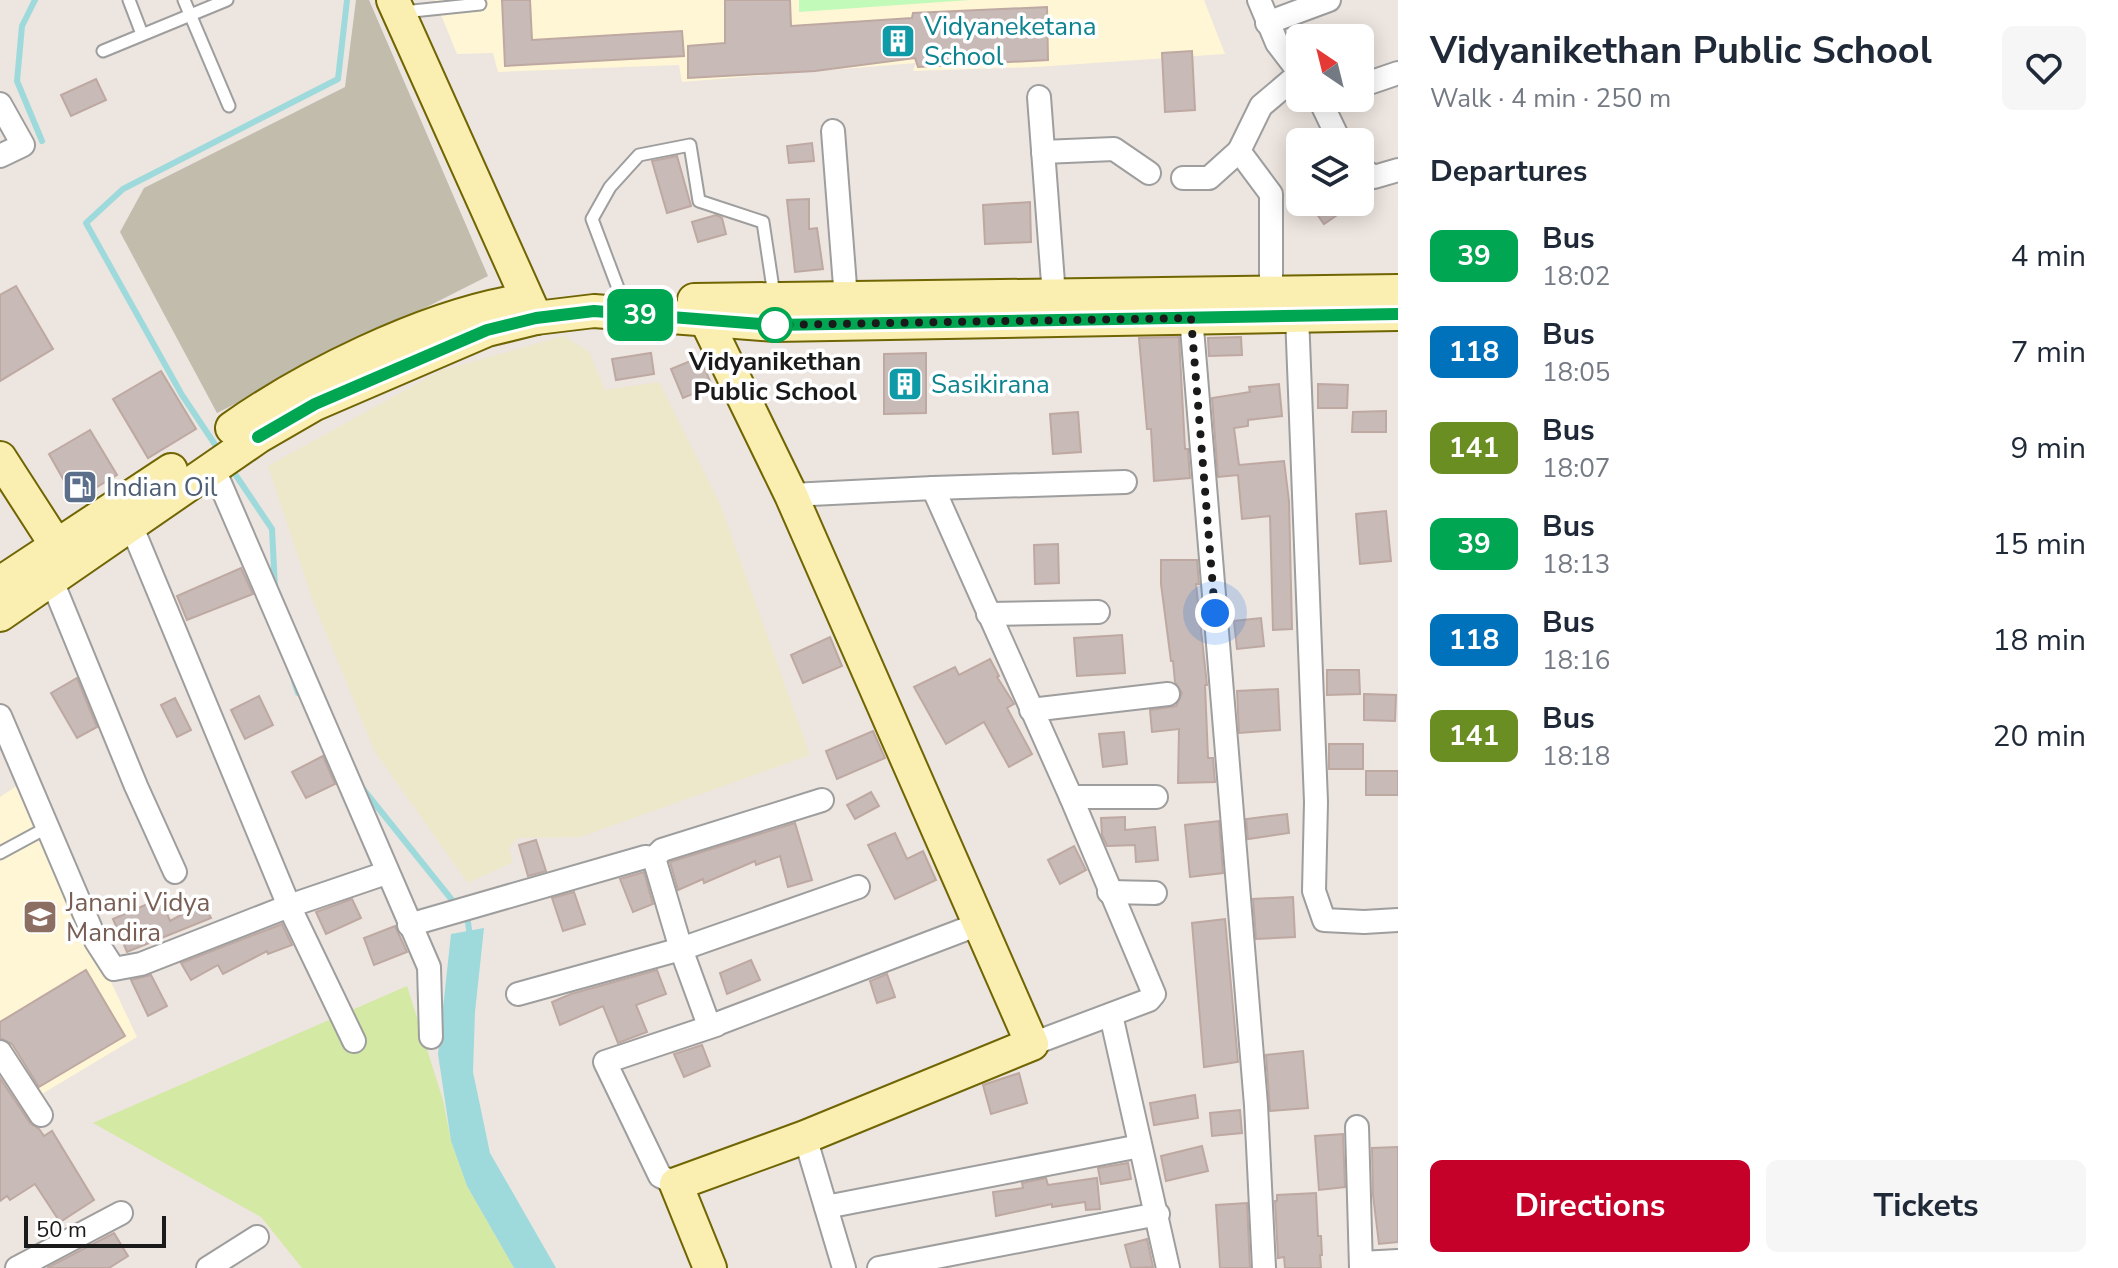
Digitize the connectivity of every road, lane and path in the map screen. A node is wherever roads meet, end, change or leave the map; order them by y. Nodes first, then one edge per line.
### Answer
1 (129, 0) edge
2 (184, 0) edge
3 (227, 0) edge
4 (1259, 0) edge
5 (1329, 0) edge
6 (480, 4) dead end
7 (396, 6) edge
8 (190, 15) junction
9 (1267, 23) junction
10 (142, 34) junction
11 (103, 51) dead end
12 (1286, 55) edge
13 (1398, 73) edge
14 (1374, 81) edge
15 (1286, 85) edge
16 (1039, 97) dead end
17 (0, 104) edge
18 (229, 106) dead end
19 (833, 131) dead end
20 (1239, 151) junction
21 (1043, 152) junction
22 (0, 156) edge
23 (1398, 170) edge
24 (1149, 173) dead end
25 (1374, 177) edge
26 (1183, 178) dead end
27 (1398, 291) edge
28 (1271, 293) junction
29 (621, 296) junction
30 (1054, 296) junction
31 (846, 299) junction
32 (775, 300) junction
33 (1190, 307) junction
34 (532, 309) junction
35 (700, 310) junction
36 (1297, 315) junction
37 (1398, 316) edge
38 (0, 458) edge
39 (208, 458) junction
40 (1125, 482) dead end
41 (933, 488) junction
42 (791, 495) junction
43 (131, 525) junction
44 (60, 565) junction
45 (0, 583) edge
46 (1098, 612) dead end
47 (988, 614) junction
48 (0, 615) edge
49 (1168, 694) dead end
50 (1031, 710) junction
51 (0, 716) edge
52 (1071, 797) junction
53 (1156, 797) dead end
54 (822, 800) dead end
55 (48, 827) junction
56 (0, 853) edge
57 (654, 858) junction
58 (175, 872) dead end
59 (386, 873) junction
60 (858, 887) dead end
61 (1109, 892) junction
62 (1155, 893) dead end
63 (289, 906) junction
64 (1398, 920) edge
65 (979, 924) junction
66 (409, 925) junction
67 (681, 949) junction
68 (518, 994) dead end
69 (1111, 1015) junction
70 (716, 1025) junction
71 (431, 1037) dead end
72 (354, 1041) dead end
73 (1032, 1044) junction
74 (0, 1052) edge
75 (41, 1115) dead end
76 (1357, 1127) dead end
77 (805, 1137) junction
78 (1140, 1146) junction
79 (676, 1184) junction
80 (826, 1207) junction
81 (121, 1213) dead end
82 (1158, 1214) junction
83 (257, 1237) dead end
84 (1398, 1261) edge
85 (1361, 1266) edge
86 (17, 1268) edge
87 (208, 1268) edge
88 (710, 1268) edge
89 (844, 1268) edge
90 (879, 1268) edge
91 (1168, 1268) edge
92 (1264, 1268) edge

1 - 10 lane
2 - 8 lane
3 - 8 lane
4 - 9 street
5 - 9 street
6 - 7 lane
7 - 34 main road
8 - 10 lane
8 - 18 lane
9 - 12 street
10 - 11 lane
13 - 14 street
15 - 20 street
16 - 21 street
17 - 22 street
19 - 31 street
20 - 26 street
20 - 28 street
21 - 24 street
21 - 30 street
23 - 25 street
27 - 28 main road
28 - 33 main road
29 - 32 lane
29 - 34 main road
29 - 35 main road
30 - 31 main road
30 - 33 main road
31 - 32 main road
32 - 35 main road
33 - 35 main road
33 - 36 main road
33 - 92 street
34 - 35 main road
34 - 39 main road
35 - 42 main road
36 - 37 main road
36 - 64 street
38 - 44 main road
39 - 43 main road
39 - 44 main road
39 - 59 street
40 - 41 street
41 - 42 street
41 - 47 street
42 - 65 main road
43 - 44 main road
43 - 63 street
44 - 45 main road
44 - 48 main road
44 - 58 street
46 - 47 street
47 - 50 street
49 - 50 street
50 - 52 street
51 - 55 street
52 - 53 street
52 - 61 street
54 - 57 street
55 - 56 lane
55 - 63 street
57 - 66 street
57 - 67 street
59 - 63 street
59 - 66 street
60 - 67 street
61 - 62 street
61 - 69 street
63 - 72 street
65 - 70 street
65 - 73 main road
66 - 71 street
67 - 68 street
67 - 70 street
69 - 73 street
69 - 78 street
70 - 79 street
73 - 77 main road
74 - 75 street
76 - 85 street
77 - 79 main road
77 - 80 street
78 - 80 street
78 - 82 street
79 - 88 main road
80 - 89 street
81 - 86 street
82 - 90 street
82 - 91 street
83 - 87 street
84 - 85 street

